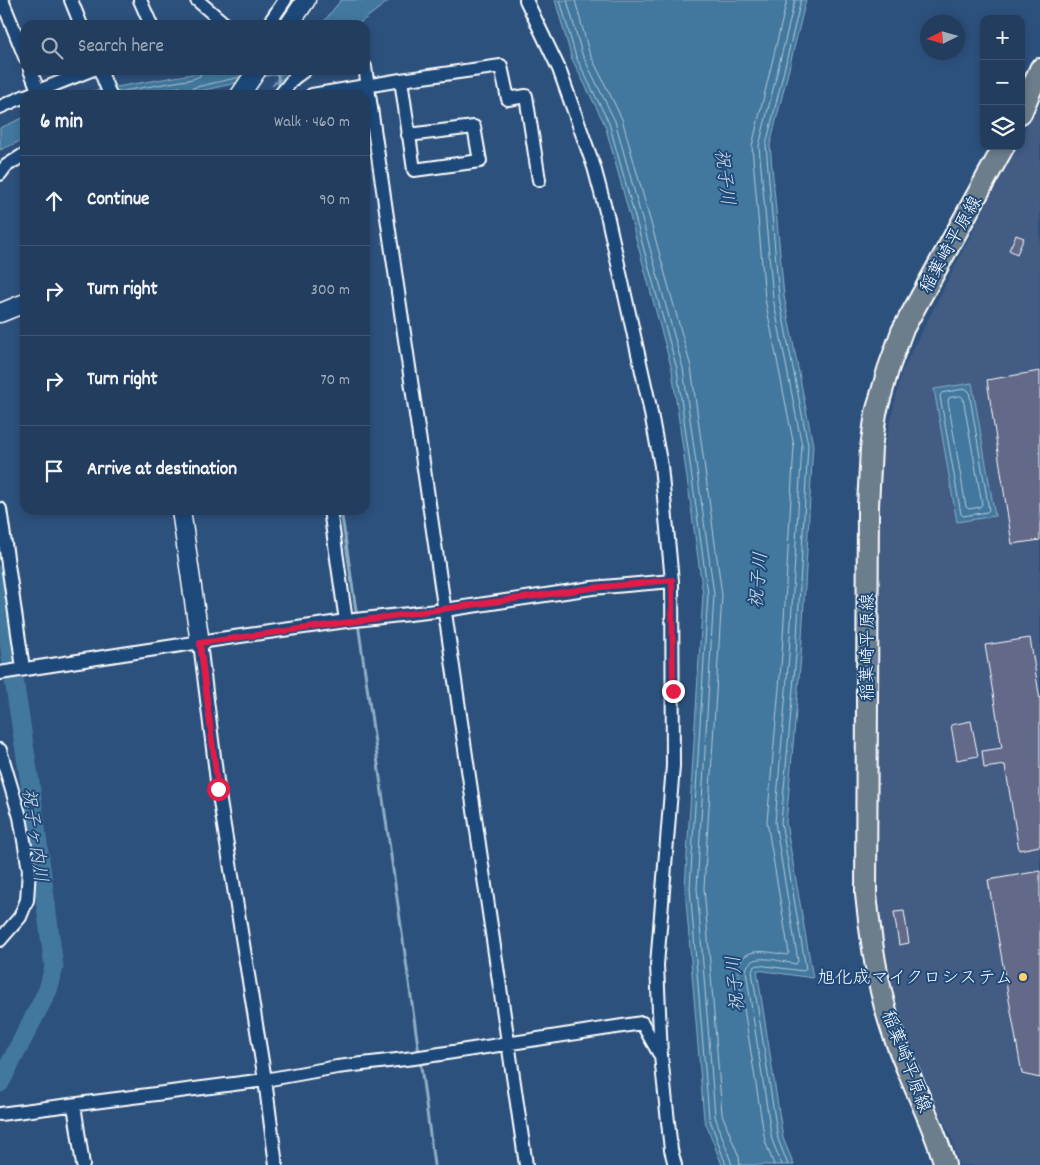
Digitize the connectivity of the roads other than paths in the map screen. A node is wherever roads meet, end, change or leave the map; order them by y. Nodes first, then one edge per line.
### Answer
1 (2, 0) edge
2 (71, 0) edge
3 (140, 0) edge
4 (196, 0) edge
5 (285, 0) edge
6 (306, 0) edge
7 (526, 0) edge
8 (79, 20) edge
9 (148, 20) edge
10 (220, 20) edge
11 (271, 20) edge
12 (293, 20) edge
13 (20, 45) edge
14 (1040, 69) edge
15 (30, 75) edge
16 (89, 75) edge
17 (100, 75) edge
18 (254, 75) edge
19 (298, 75) edge
20 (366, 75) edge
21 (401, 80) junction
22 (368, 85) junction
23 (31, 90) edge
24 (43, 90) edge
25 (107, 90) edge
26 (243, 90) edge
27 (284, 90) edge
28 (340, 90) edge
29 (369, 90) edge
30 (20, 99) edge
31 (370, 99) edge
32 (1024, 105) edge
33 (0, 107) edge
34 (408, 135) junction
35 (1002, 150) edge
36 (20, 157) edge
37 (0, 174) edge
38 (539, 180) dead end
39 (20, 305) edge
40 (0, 313) edge
41 (0, 509) edge
42 (182, 515) edge
43 (331, 515) edge
44 (672, 580) junction
45 (445, 610) junction
46 (348, 621) junction
47 (200, 643) junction
48 (22, 669) junction
49 (3, 672) edge
50 (0, 750) edge
51 (0, 940) edge
52 (508, 1042) junction
53 (661, 1056) junction
54 (265, 1080) junction
55 (74, 1105) junction
56 (0, 1114) edge
57 (84, 1165) edge
58 (276, 1165) edge
59 (526, 1165) edge
60 (674, 1165) edge
61 (945, 1165) edge

1 - 13 street
2 - 8 street
3 - 9 street
4 - 10 street
5 - 11 street
6 - 12 street
7 - 44 street
14 - 32 main road
15 - 23 street
16 - 24 street
17 - 25 street
18 - 26 street
19 - 27 street
20 - 22 street
21 - 22 street
21 - 34 street
21 - 38 street
22 - 28 street
22 - 29 street
30 - 33 street
31 - 45 street
34 - 34 street
35 - 61 main road, 稲葉崎平原線
36 - 37 street
39 - 40 street
41 - 48 street
42 - 47 street
43 - 46 street
44 - 45 street
44 - 53 street
45 - 46 street
45 - 52 street
46 - 47 street
47 - 48 street
47 - 54 street
48 - 49 street
50 - 51 street
52 - 53 street
52 - 54 street
52 - 59 street
53 - 60 street
54 - 55 street
54 - 58 street
55 - 56 street
55 - 57 street

